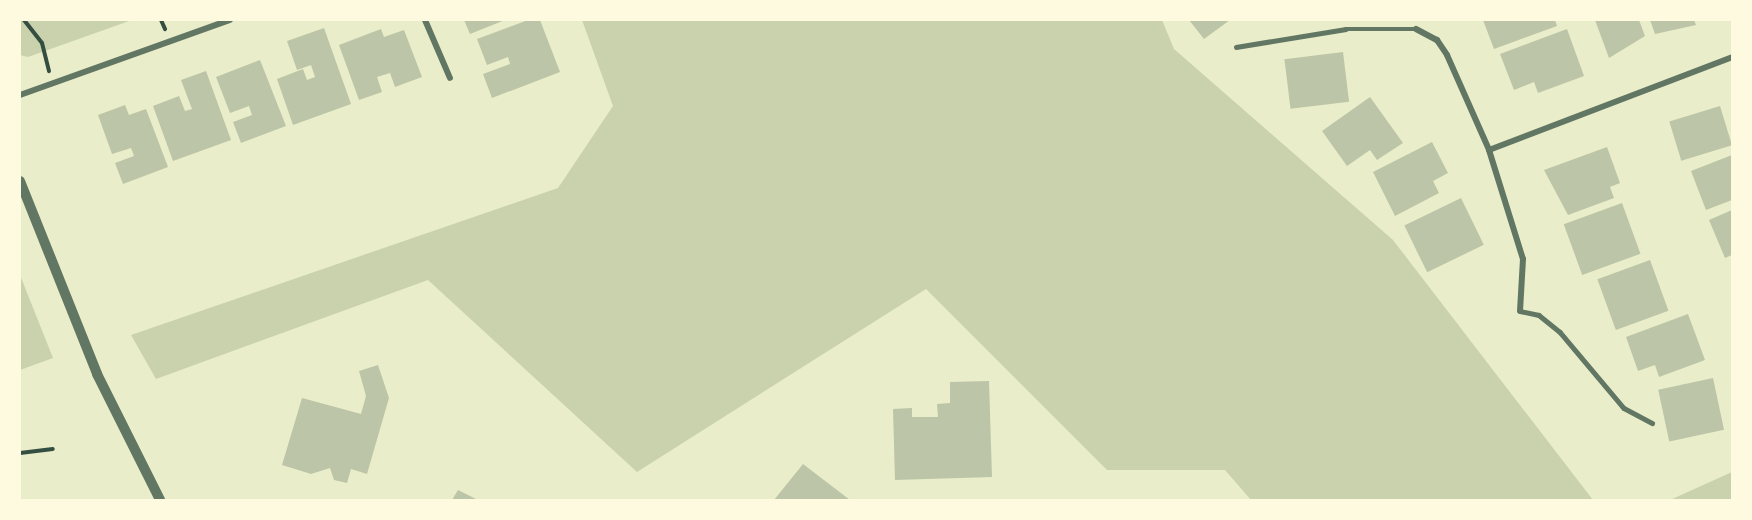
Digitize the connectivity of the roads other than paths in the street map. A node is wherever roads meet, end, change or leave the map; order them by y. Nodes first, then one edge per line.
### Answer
1 (230, 20) edge
2 (425, 20) edge
3 (1416, 29) joint
4 (1236, 47) dead end
5 (1732, 57) edge
6 (450, 78) dead end
7 (20, 95) edge
8 (1489, 150) junction
9 (20, 181) edge
10 (1520, 311) joint
11 (1652, 423) dead end
12 (160, 501) edge

1 - 7 street
2 - 6 street
3 - 4 lane
3 - 8 street
5 - 8 street
8 - 10 street
9 - 12 street
10 - 11 lane

